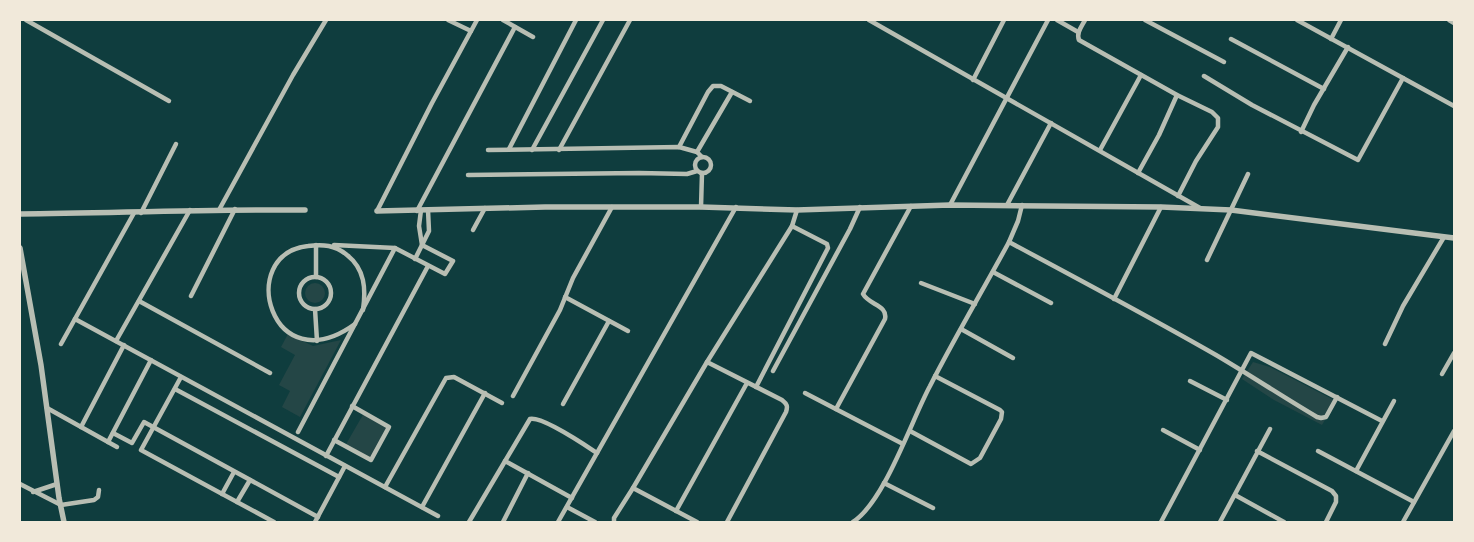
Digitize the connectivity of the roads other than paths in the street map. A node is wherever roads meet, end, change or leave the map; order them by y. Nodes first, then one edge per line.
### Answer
1 (26, 20) edge
2 (326, 20) edge
3 (448, 20) edge
4 (477, 20) edge
5 (503, 20) edge
6 (576, 20) edge
7 (603, 20) edge
8 (630, 20) edge
9 (869, 20) edge
10 (1004, 20) edge
11 (1048, 20) edge
12 (1057, 20) edge
13 (1086, 20) edge
14 (1145, 20) edge
15 (1297, 20) edge
16 (1341, 20) edge
17 (1449, 20) edge
18 (1454, 23) edge
19 (515, 27) junction
20 (471, 31) junction
21 (1078, 32) junction
22 (533, 37) dead end
23 (1332, 38) junction
24 (1231, 39) dead end
25 (1348, 47) junction
26 (1224, 62) dead end
27 (1141, 75) junction
28 (1204, 76) dead end
29 (1403, 78) junction
30 (972, 80) junction
31 (1324, 88) junction
32 (732, 92) junction
33 (1177, 95) junction
34 (1006, 98) junction
35 (169, 101) dead end
36 (750, 101) dead end
37 (1454, 106) edge
38 (1051, 124) junction
39 (1301, 132) junction
40 (176, 144) dead end
41 (679, 147) junction
42 (509, 149) junction
43 (488, 150) dead end
44 (532, 150) junction
45 (559, 150) junction
46 (1100, 150) junction
47 (697, 152) junction
48 (702, 157) junction
49 (700, 172) junction
50 (1138, 173) junction
51 (1248, 174) dead end
52 (468, 175) dead end
53 (1178, 196) junction
54 (950, 205) junction
55 (1007, 205) junction
56 (1022, 205) junction
57 (911, 206) junction
58 (612, 207) junction
59 (701, 207) junction
60 (736, 207) junction
61 (860, 207) junction
62 (1161, 207) junction
63 (485, 208) junction
64 (1200, 208) junction
65 (235, 209) junction
66 (190, 210) junction
67 (219, 210) junction
68 (305, 210) dead end
69 (428, 210) junction
70 (797, 210) junction
71 (1231, 210) junction
72 (377, 211) joint
73 (419, 211) junction
74 (137, 213) junction
75 (20, 214) edge
76 (792, 226) junction
77 (473, 230) dead end
78 (1444, 237) junction
79 (1454, 238) edge
80 (1009, 242) junction
81 (316, 244) junction
82 (330, 245) junction
83 (422, 245) junction
84 (20, 248) edge
85 (395, 248) junction
86 (415, 259) junction
87 (1206, 260) dead end
88 (428, 266) junction
89 (993, 272) junction
90 (316, 277) junction
91 (921, 284) dead end
92 (191, 296) dead end
93 (565, 297) junction
94 (1114, 299) junction
95 (139, 301) junction
96 (1051, 303) dead end
97 (975, 304) junction
98 (315, 310) junction
99 (363, 310) junction
100 (75, 319) junction
101 (609, 320) junction
102 (355, 324) junction
103 (961, 329) junction
104 (628, 331) dead end
105 (116, 341) junction
106 (317, 341) junction
107 (61, 344) dead end
108 (1385, 344) dead end
109 (124, 345) junction
110 (1454, 353) edge
111 (1013, 358) dead end
112 (151, 360) junction
113 (707, 362) junction
114 (773, 371) dead end
115 (1241, 371) junction
116 (270, 373) dead end
117 (1442, 374) dead end
118 (935, 376) junction
119 (182, 377) junction
120 (1190, 381) dead end
121 (747, 383) junction
122 (756, 387) junction
123 (175, 389) junction
124 (485, 393) junction
125 (805, 393) dead end
126 (512, 396) dead end
127 (1337, 397) junction
128 (1227, 400) junction
129 (1394, 401) dead end
130 (502, 403) dead end
131 (563, 404) dead end
132 (352, 406) junction
133 (47, 408) junction
134 (836, 409) junction
135 (1382, 421) junction
136 (81, 427) junction
137 (153, 428) junction
138 (1270, 429) dead end
139 (1164, 430) dead end
140 (910, 431) junction
141 (1454, 431) edge
142 (298, 432) dead end
143 (113, 434) junction
144 (334, 440) junction
145 (108, 442) junction
146 (903, 444) junction
147 (117, 447) dead end
148 (1200, 450) junction
149 (1257, 451) junction
150 (1318, 451) dead end
151 (598, 453) junction
152 (326, 456) junction
153 (505, 461) junction
154 (345, 466) junction
155 (1356, 471) junction
156 (234, 472) junction
157 (528, 474) junction
158 (339, 477) junction
159 (250, 480) junction
160 (884, 483) junction
161 (20, 484) edge
162 (57, 484) junction
163 (385, 487) junction
164 (633, 488) junction
165 (99, 490) dead end
166 (33, 492) junction
167 (222, 494) junction
168 (1236, 495) junction
169 (572, 498) junction
170 (237, 502) junction
171 (1414, 502) junction
172 (61, 505) junction
173 (422, 507) junction
174 (567, 507) junction
175 (933, 508) dead end
176 (676, 511) junction
177 (438, 516) dead end
178 (316, 520) edge
179 (64, 522) edge
180 (274, 522) edge
181 (469, 522) edge
182 (503, 522) edge
183 (558, 522) edge
184 (595, 522) edge
185 (614, 522) edge
186 (697, 522) edge
187 (728, 522) edge
188 (853, 522) edge
189 (1162, 522) edge
190 (1220, 522) edge
191 (1284, 522) edge
192 (1326, 522) edge
193 (1403, 522) edge

1 - 35 street
2 - 67 street
3 - 20 street
4 - 20 street
5 - 19 street
6 - 42 street
7 - 44 street
8 - 45 street
9 - 30 street
10 - 30 street
11 - 34 street
12 - 21 street
13 - 21 street
14 - 26 street
15 - 23 street
16 - 23 street
17 - 18 street
19 - 22 street
19 - 73 street
20 - 72 street
21 - 27 street
23 - 25 street
24 - 31 street
25 - 29 street
25 - 31 street
27 - 33 street
27 - 46 street
28 - 39 street
29 - 37 street
29 - 39 street
30 - 34 street
31 - 39 street
32 - 36 street
32 - 41 street
32 - 47 street
33 - 50 street
33 - 53 street
34 - 38 street
34 - 54 street
38 - 46 street
38 - 55 street
40 - 74 street
41 - 45 street
41 - 47 street
42 - 43 street
42 - 44 street
44 - 45 street
46 - 50 street
47 - 48 street
48 - 49 street
48 - 49 street
49 - 52 street
49 - 59 street
50 - 53 street
51 - 71 street
53 - 64 street
54 - 55 street
54 - 57 street
55 - 56 street
56 - 62 street
56 - 80 street
57 - 61 street
57 - 134 street
58 - 59 street
58 - 63 street
58 - 93 street
59 - 60 street
60 - 70 street
60 - 151 street
61 - 70 street
61 - 114 street
62 - 64 street
62 - 94 street
63 - 69 street
63 - 77 street
64 - 71 street
65 - 67 street
65 - 68 street
65 - 92 street
66 - 67 street
66 - 74 street
66 - 95 street
69 - 73 street
69 - 83 street
70 - 76 street
71 - 78 street
71 - 87 street
72 - 73 street
73 - 83 street
74 - 75 street
74 - 100 street
76 - 113 street
76 - 122 street
78 - 79 street
78 - 108 street
80 - 89 street
80 - 94 street
81 - 82 street
81 - 90 street
81 - 106 street
82 - 85 street
82 - 99 street
83 - 86 street
83 - 88 street
84 - 133 street
85 - 86 street
85 - 99 street
86 - 88 street
88 - 132 street
89 - 96 street
89 - 97 street
90 - 98 street
90 - 98 street
91 - 97 street
93 - 101 street
93 - 126 street
94 - 115 street
95 - 105 street
95 - 116 street
97 - 103 street
98 - 106 street
99 - 102 street
100 - 105 street
100 - 107 street
101 - 104 street
101 - 131 street
102 - 106 street
102 - 142 street
103 - 111 street
103 - 118 street
105 - 109 street
109 - 112 street
109 - 136 street
110 - 117 street
112 - 119 street
112 - 143 street
113 - 121 street
113 - 164 street
115 - 127 street
115 - 127 street
115 - 128 street
118 - 140 street
118 - 140 street
119 - 123 street
119 - 152 street
120 - 128 street
121 - 122 street
121 - 176 street
122 - 187 street
123 - 137 street
123 - 158 street
124 - 130 street
124 - 163 street
124 - 173 street
125 - 134 street
127 - 135 street
128 - 148 street
129 - 135 street
132 - 144 street
132 - 144 street
133 - 136 street
133 - 162 street
134 - 146 street
135 - 155 street
136 - 145 street
137 - 143 street
137 - 156 street
137 - 167 street
138 - 149 street
139 - 148 street
140 - 146 street
141 - 171 street
143 - 145 street
144 - 152 street
145 - 147 street
146 - 160 street
148 - 189 street
149 - 168 street
149 - 192 street
150 - 155 street
151 - 153 street
151 - 169 street
152 - 154 street
153 - 157 street
153 - 181 street
154 - 158 street
154 - 163 street
155 - 171 street
156 - 159 street
156 - 167 street
157 - 169 street
157 - 182 street
158 - 178 street
159 - 170 street
159 - 178 street
160 - 175 street
160 - 188 street
161 - 166 street
162 - 166 street
162 - 172 street
163 - 173 street
164 - 176 street
164 - 185 street
165 - 172 street
166 - 172 street
167 - 170 street
168 - 190 street
168 - 191 street
169 - 174 street
170 - 180 street
171 - 193 street
172 - 179 street
173 - 177 street
174 - 183 street
174 - 184 street
176 - 186 street

